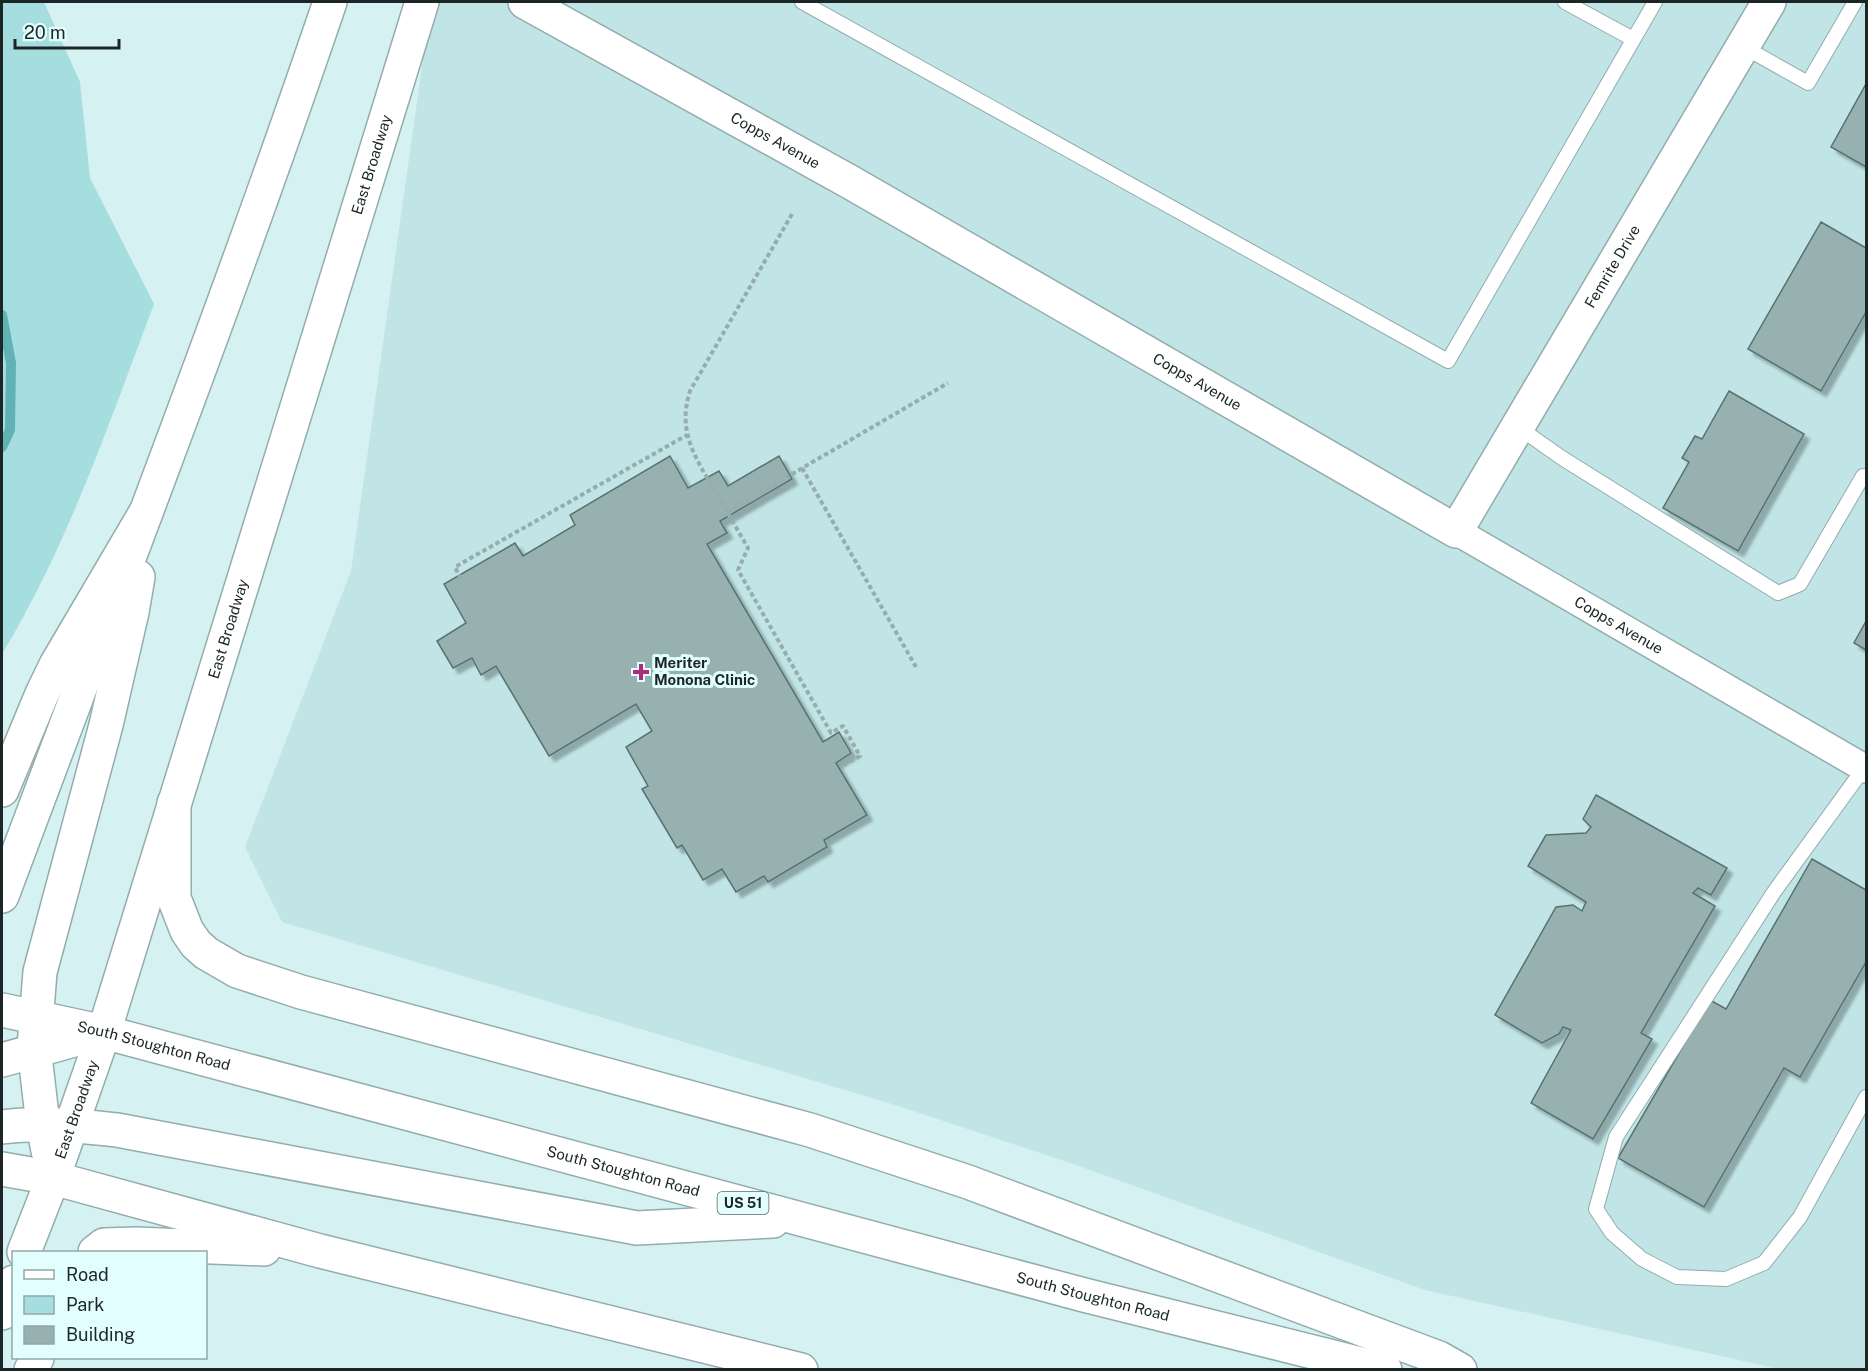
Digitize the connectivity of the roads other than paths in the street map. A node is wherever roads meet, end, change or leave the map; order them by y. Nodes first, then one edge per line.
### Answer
1 (330, 2) edge
2 (422, 2) edge
3 (525, 2) edge
4 (802, 2) edge
5 (1565, 2) edge
6 (1655, 2) edge
7 (1769, 2) edge
8 (1855, 2) edge
9 (1633, 39) junction
10 (1742, 46) junction
11 (1518, 427) junction
12 (1863, 476) dead end
13 (146, 512) junction
14 (1456, 531) junction
15 (1865, 769) edge
16 (2, 790) edge
17 (174, 803) junction
18 (2, 896) edge
19 (2, 1010) edge
20 (36, 1019) junction
21 (104, 1032) junction
22 (35, 1052) junction
23 (2, 1060) edge
24 (1866, 1096) edge
25 (57, 1125) junction
26 (2, 1127) edge
27 (2, 1169) edge
28 (53, 1178) junction
29 (805, 1220) junction
30 (24, 1251) edge
31 (96, 1251) edge
32 (320, 1251) junction
33 (12, 1287) edge
34 (2, 1313) edge
35 (801, 1370) edge
36 (1384, 1370) edge
37 (1460, 1370) edge

1 - 13 main road
2 - 17 main road, East Broadway
3 - 14 main road, Copps Avenue
4 - 9 lane
5 - 9 lane
6 - 9 lane
7 - 10 main road, Femrite Drive
8 - 10 lane
10 - 11 main road, Femrite Drive
11 - 12 lane
11 - 14 main road, Femrite Drive
13 - 16 main road
13 - 18 main road
13 - 20 main road
14 - 15 street, Copps Avenue
15 - 24 lane
17 - 21 main road, East Broadway
17 - 37 main road
19 - 20 main road, South Stoughton Road / US 51
20 - 21 main road, South Stoughton Road / US 51
20 - 22 main road
21 - 22 main road
21 - 25 main road, East Broadway
21 - 29 main road, South Stoughton Road / US 51
22 - 23 main road
22 - 25 main road
25 - 26 main road
25 - 28 main road, East Broadway
25 - 29 main road
27 - 28 main road
28 - 30 main road, East Broadway
28 - 32 main road
29 - 36 main road, South Stoughton Road / US 51
31 - 32 main road
32 - 35 main road
33 - 34 main road

